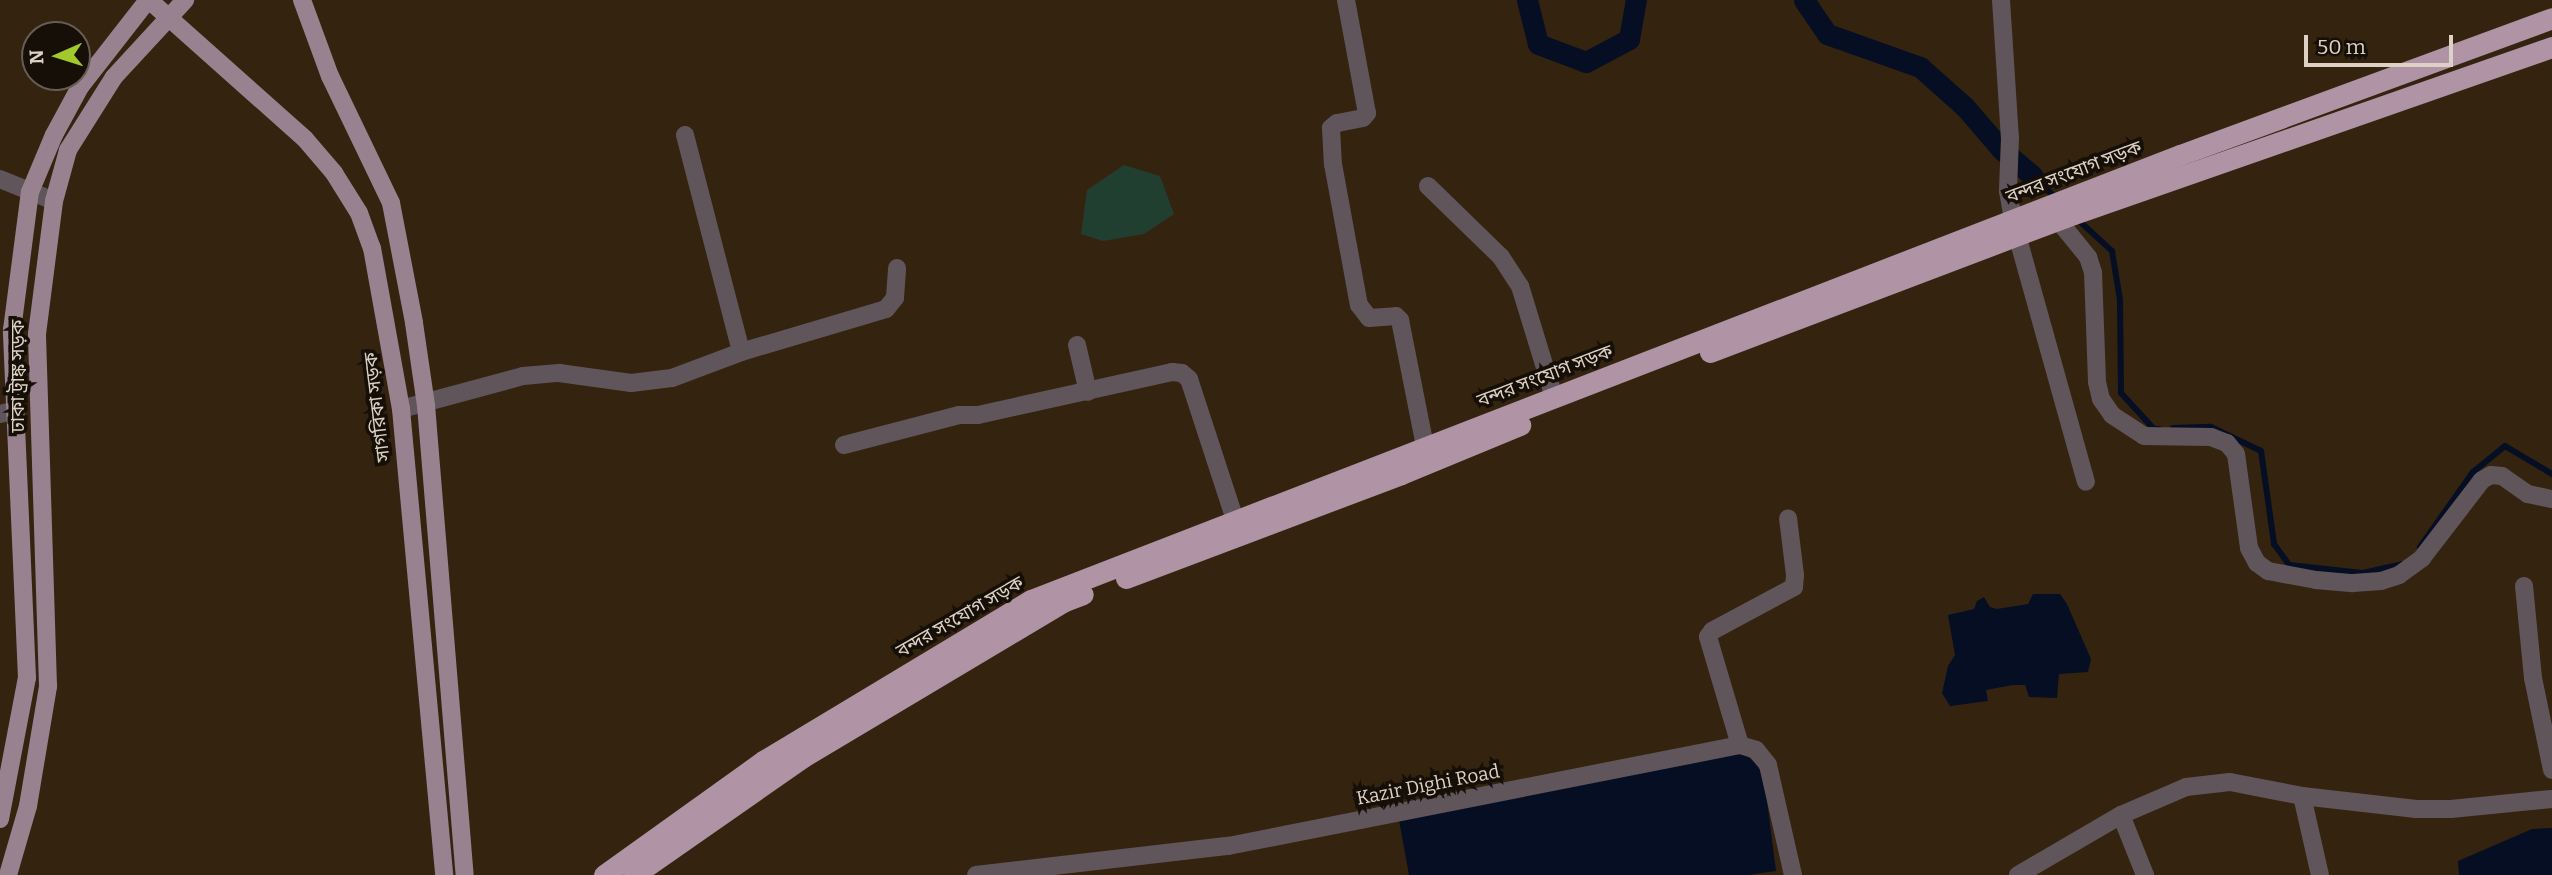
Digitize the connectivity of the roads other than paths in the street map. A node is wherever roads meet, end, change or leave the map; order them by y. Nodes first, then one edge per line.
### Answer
1 (149, 0) edge
2 (185, 0) edge
3 (302, 0) edge
4 (1346, 0) edge
5 (2001, 0) edge
6 (167, 17) junction
7 (2552, 18) edge
8 (2552, 47) edge
9 (685, 135) dead end
10 (0, 179) edge
11 (1428, 186) dead end
12 (30, 192) junction
13 (54, 201) junction
14 (2064, 211) junction
15 (2015, 228) junction
16 (897, 268) dead end
17 (1077, 345) dead end
18 (741, 352) junction
19 (1088, 392) junction
20 (1554, 397) junction
21 (426, 405) junction
22 (401, 409) junction
23 (8, 412) edge
24 (844, 445) dead end
25 (1425, 446) junction
26 (2086, 482) dead end
27 (2552, 499) edge
28 (1788, 518) dead end
29 (1234, 520) junction
30 (2524, 586) dead end
31 (8, 745) edge
32 (1740, 745) junction
33 (2552, 770) edge
34 (2302, 796) junction
35 (2552, 799) edge
36 (2121, 815) junction
37 (0, 819) edge
38 (644, 872) edge
39 (8, 875) edge
40 (444, 875) edge
41 (465, 875) edge
42 (604, 875) edge
43 (976, 875) edge
44 (1793, 875) edge
45 (2018, 875) edge
46 (2145, 875) edge
47 (2320, 875) edge

1 - 6 main road, সাগরিকা সড়ক
1 - 12 main road, ঢাকা ট্রাঙ্ক সড়ক
2 - 6 main road, ঢাকা ট্রাঙ্ক সড়ক
3 - 21 main road
4 - 25 street
5 - 15 street
6 - 13 main road, ঢাকা ট্রাঙ্ক সড়ক
6 - 22 main road, সাগরিকা সড়ক
7 - 14 highway, বন্দর সংযোগ সড়ক
8 - 14 highway, বন্দর সংযোগ সড়ক
9 - 18 street
10 - 12 street
11 - 20 street
12 - 13 street
12 - 23 main road, ঢাকা ট্রাঙ্ক সড়ক
13 - 39 main road, ঢাকা ট্রাঙ্ক সড়ক
14 - 15 highway, বন্দর সংযোগ সড়ক
14 - 27 street
15 - 20 highway, বন্দর সংযোগ সড়ক
15 - 26 street
15 - 38 highway, বন্দর সংযোগ সড়ক
16 - 18 street
17 - 19 street
18 - 21 street
19 - 24 street
19 - 29 street
20 - 25 highway, বন্দর সংযোগ সড়ক
21 - 22 street
21 - 41 main road
22 - 40 main road, সাগরিকা সড়ক
23 - 31 main road, ঢাকা ট্রাঙ্ক সড়ক
25 - 29 highway, বন্দর সংযোগ সড়ক
28 - 32 street
29 - 42 highway, বন্দর সংযোগ সড়ক
30 - 33 street
31 - 37 main road, ঢাকা ট্রাঙ্ক সড়ক
32 - 43 street, Kazir Dighi Road
32 - 44 street
34 - 35 street
34 - 36 street
34 - 47 street
36 - 45 street
36 - 46 street

